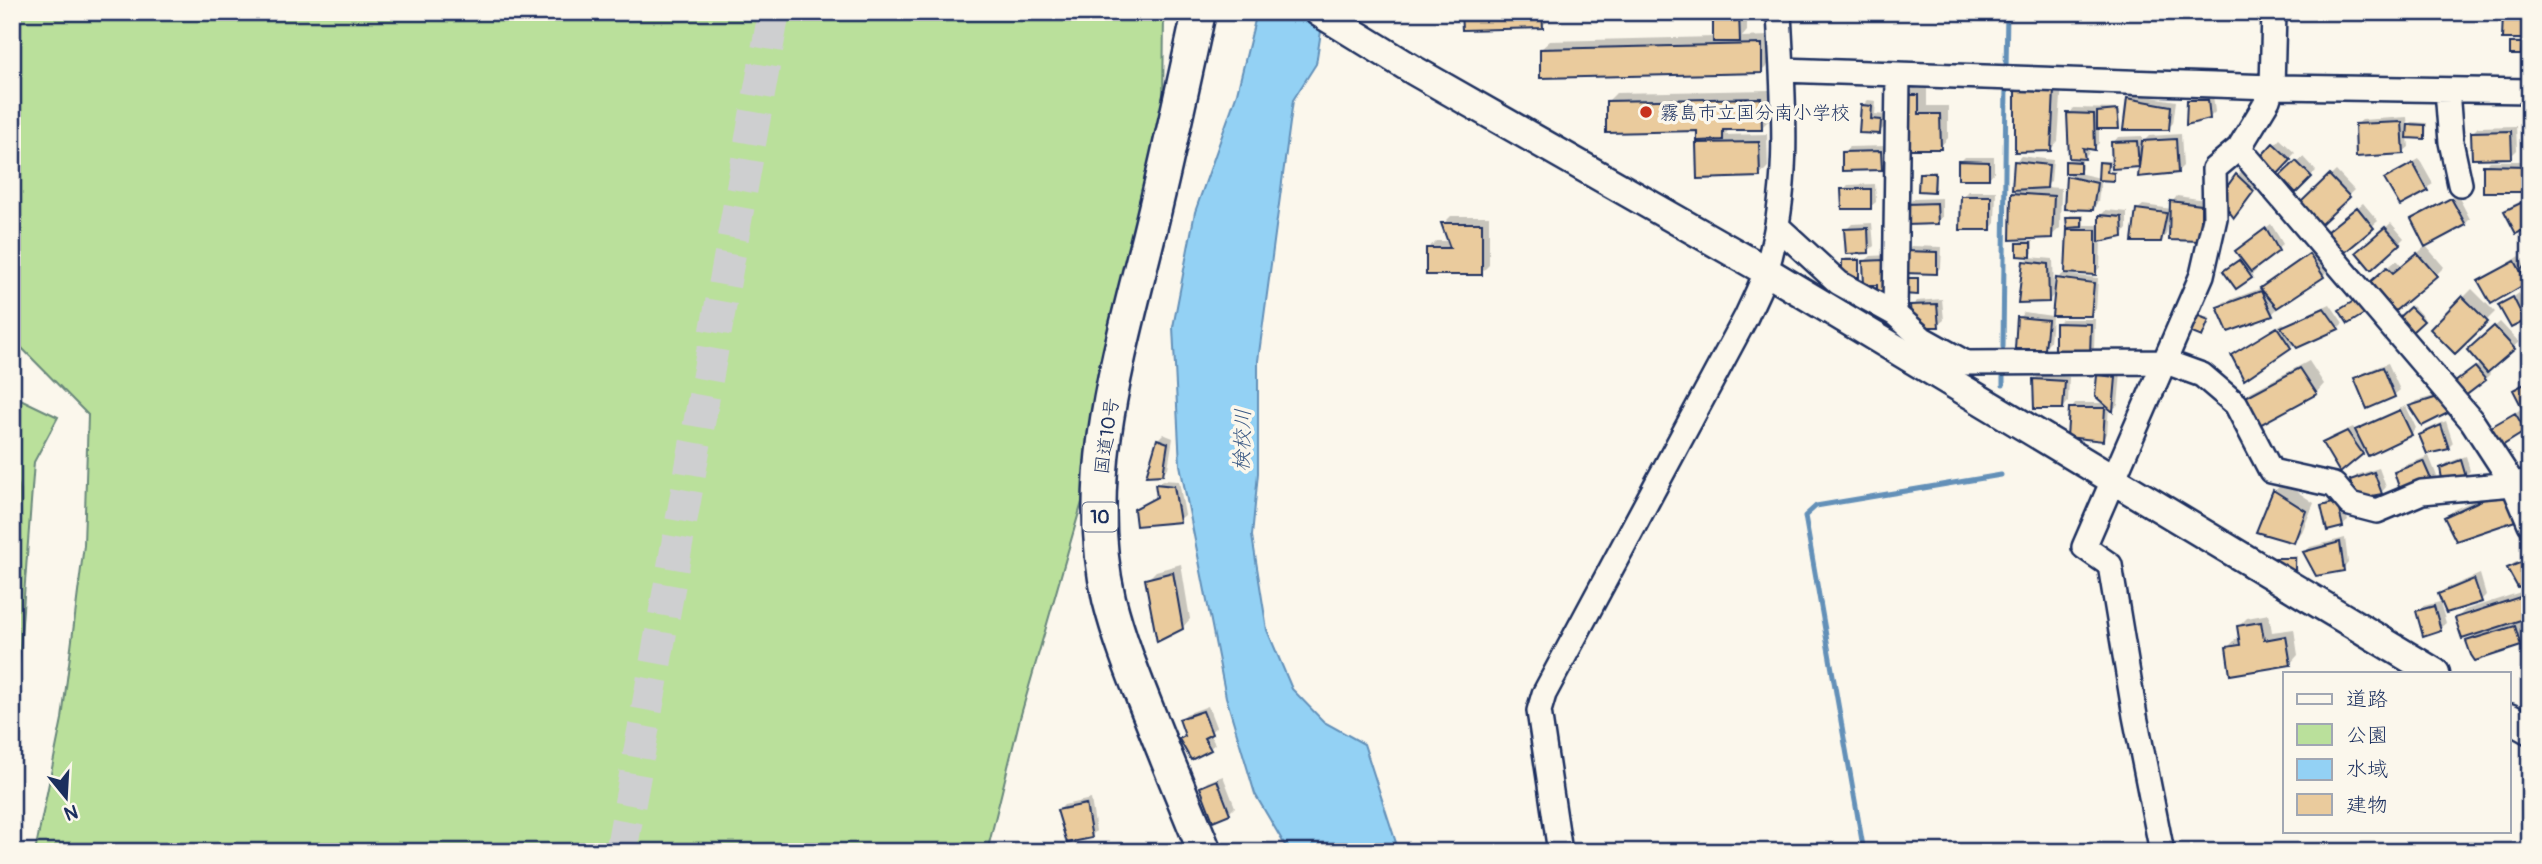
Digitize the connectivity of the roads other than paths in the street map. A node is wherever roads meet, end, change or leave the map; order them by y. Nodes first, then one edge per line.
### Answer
1 (1199, 12) edge
2 (1319, 12) edge
3 (1779, 12) edge
4 (2274, 12) edge
5 (1782, 71) junction
6 (1898, 75) junction
7 (2272, 87) junction
8 (2447, 90) junction
9 (2530, 91) edge
10 (2239, 148) junction
11 (2460, 184) dead end
12 (1777, 226) junction
13 (1766, 271) junction
14 (1895, 314) junction
15 (2166, 362) junction
16 (2115, 480) junction
17 (2521, 483) edge
18 (2530, 524) edge
19 (2433, 672) edge
20 (2510, 719) edge
21 (2530, 730) edge
22 (1205, 852) edge
23 (1560, 852) edge
24 (2162, 852) edge

1 - 22 highway, 国道10号 / 10
2 - 13 main road
3 - 5 street
4 - 7 street
5 - 6 street
5 - 12 street
6 - 7 street
6 - 14 street
7 - 8 street
7 - 10 street
8 - 9 street
8 - 11 street
10 - 15 street
10 - 17 street
12 - 13 street
12 - 14 street
13 - 16 main road
13 - 23 street
14 - 15 street
15 - 16 street
15 - 17 street
16 - 19 main road
16 - 24 street
17 - 18 street
20 - 21 main road

